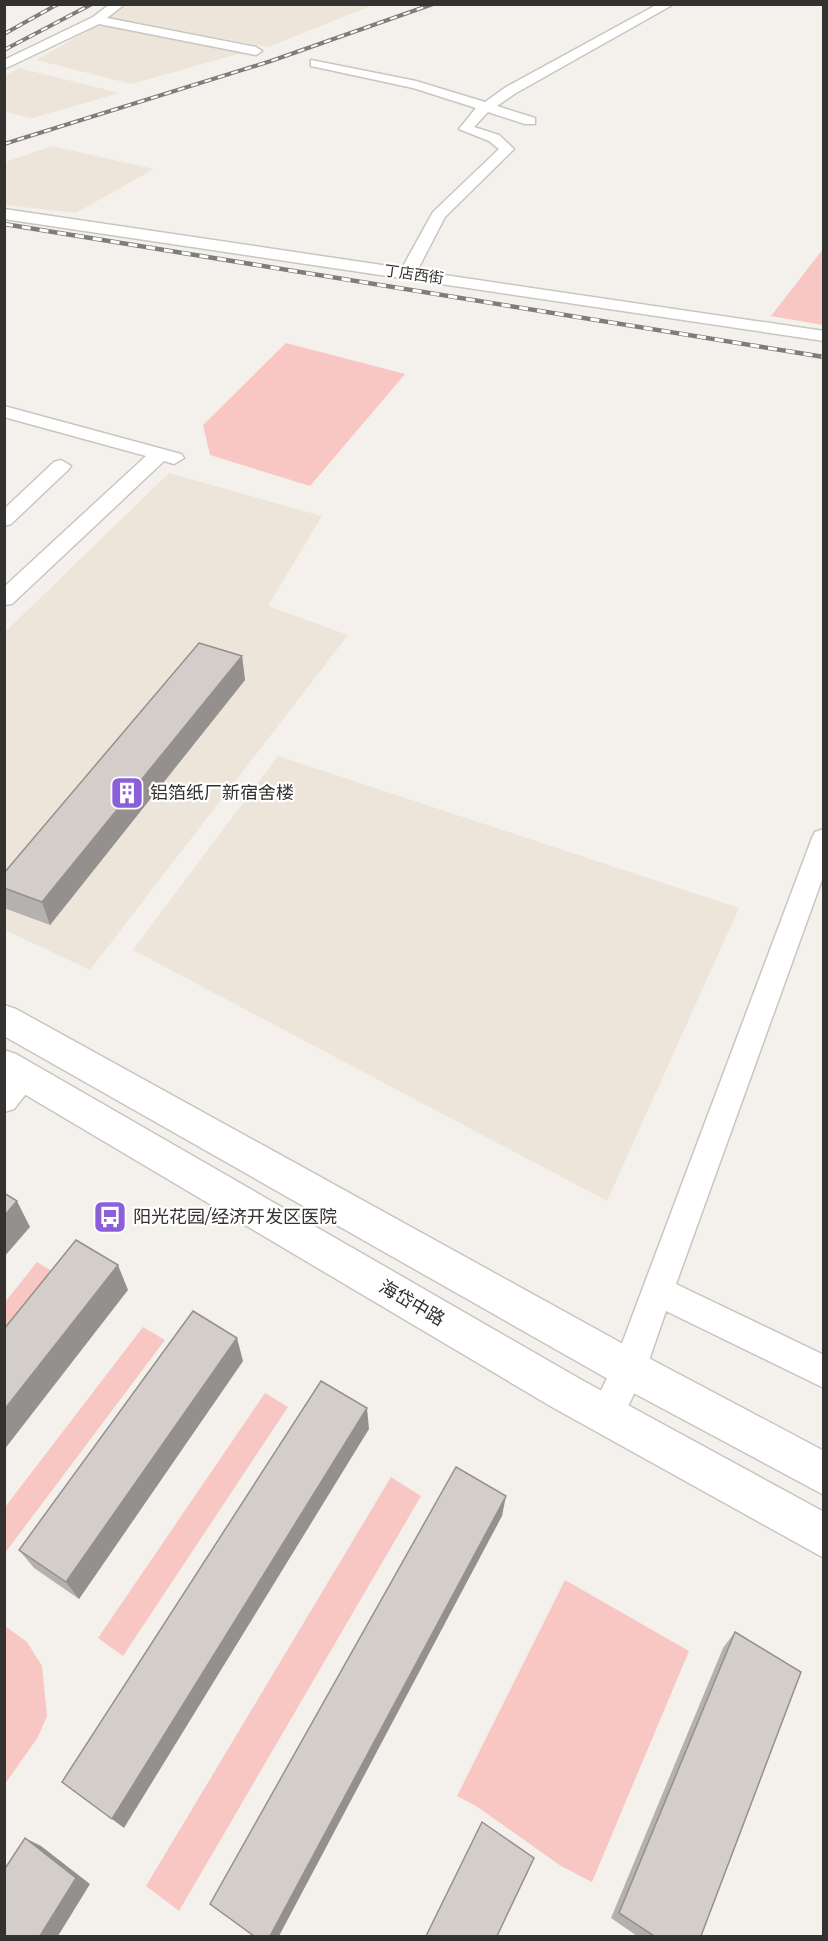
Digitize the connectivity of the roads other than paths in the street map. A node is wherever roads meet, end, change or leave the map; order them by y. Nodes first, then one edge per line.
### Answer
1 (119, 4) edge
2 (668, 4) edge
3 (97, 20) junction
4 (256, 51) dead end
5 (316, 63) dead end
6 (4, 65) edge
7 (483, 108) junction
8 (530, 121) dead end
9 (4, 214) edge
10 (408, 273) junction
11 (824, 336) edge
12 (4, 411) edge
13 (61, 466) dead end
14 (4, 519) edge
15 (4, 599) edge
16 (824, 838) edge
17 (4, 1019) edge
18 (12, 1080) edge
19 (658, 1291) junction
20 (630, 1369) junction
21 (824, 1372) edge
22 (606, 1415) junction
23 (824, 1474) edge
24 (824, 1536) edge

1 - 3 street
2 - 7 street
3 - 4 street
3 - 6 street
5 - 7 street
7 - 8 street
7 - 10 street
9 - 10 street, 丁店西街
10 - 11 street, 丁店西街
12 - 15 street
13 - 14 street
16 - 19 street
17 - 20 main road
18 - 22 main road, 海岱中路
19 - 20 street
19 - 21 street
20 - 22 street
20 - 23 main road
22 - 24 main road, 海岱中路

